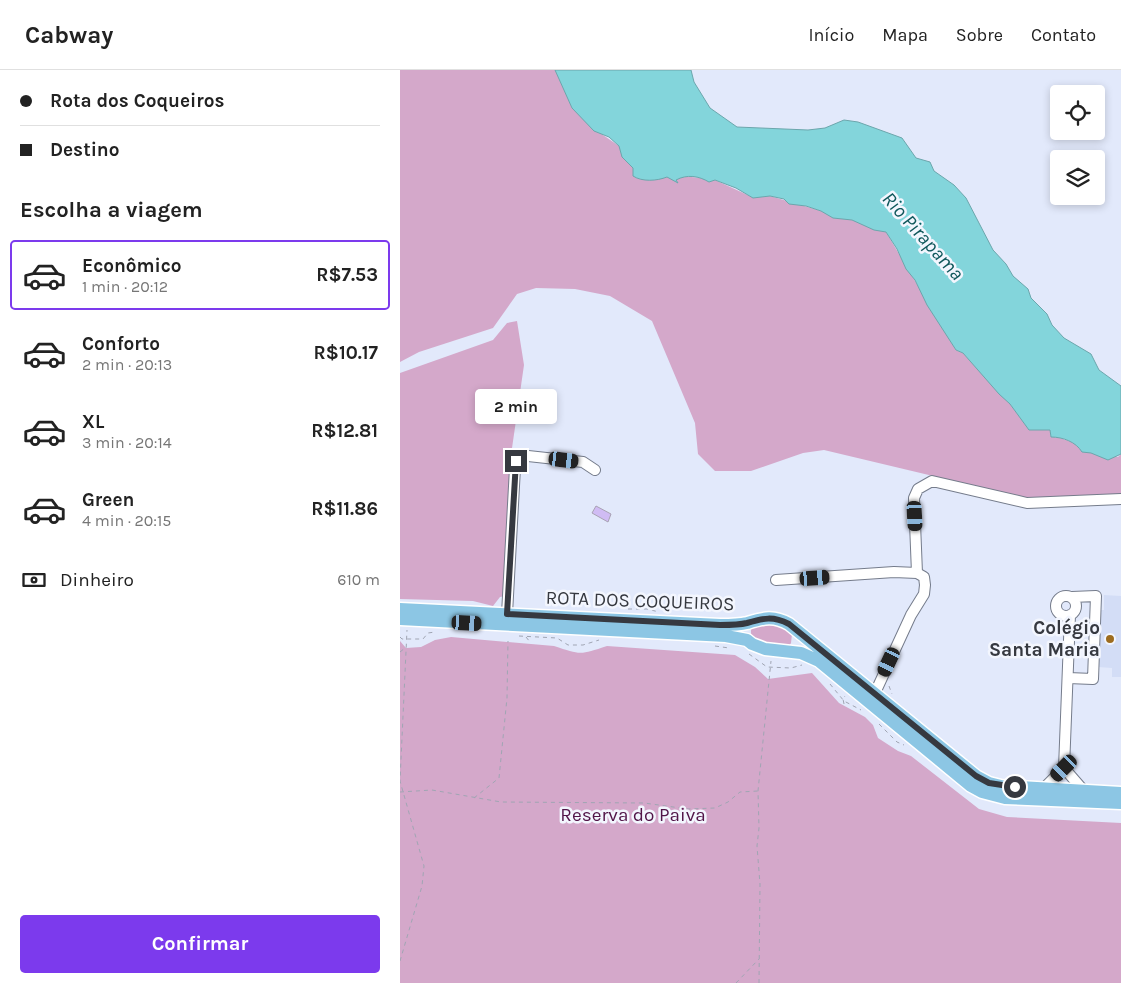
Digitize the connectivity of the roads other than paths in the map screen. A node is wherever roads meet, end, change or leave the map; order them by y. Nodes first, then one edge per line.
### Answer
1 (595, 470) dead end
2 (1121, 499) edge
3 (917, 573) junction
4 (776, 580) dead end
5 (1072, 597) junction
6 (507, 614) junction
7 (1070, 615) junction
8 (403, 616) edge
9 (752, 621) junction
10 (794, 628) junction
11 (749, 649) junction
12 (790, 652) junction
13 (1068, 678) junction
14 (875, 693) junction
15 (1064, 768) junction
16 (1043, 789) junction
17 (1084, 791) junction
18 (1121, 793) edge
19 (1121, 803) edge

1 - 6 street
2 - 3 street
3 - 4 street
3 - 14 street
5 - 7 street
5 - 7 street
5 - 13 street
6 - 8 main road, ROTA DOS COQUEIROS
6 - 9 main road, ROTA DOS COQUEIROS
7 - 13 street
8 - 11 main road, ROTA DOS COQUEIROS
9 - 10 main road, ROTA DOS COQUEIROS
9 - 11 main road
10 - 12 main road
10 - 14 main road, ROTA DOS COQUEIROS
11 - 12 main road, ROTA DOS COQUEIROS
12 - 19 main road, ROTA DOS COQUEIROS
13 - 15 street
14 - 16 main road, ROTA DOS COQUEIROS
15 - 16 street
15 - 17 street
16 - 17 main road, ROTA DOS COQUEIROS
17 - 18 main road, ROTA DOS COQUEIROS

